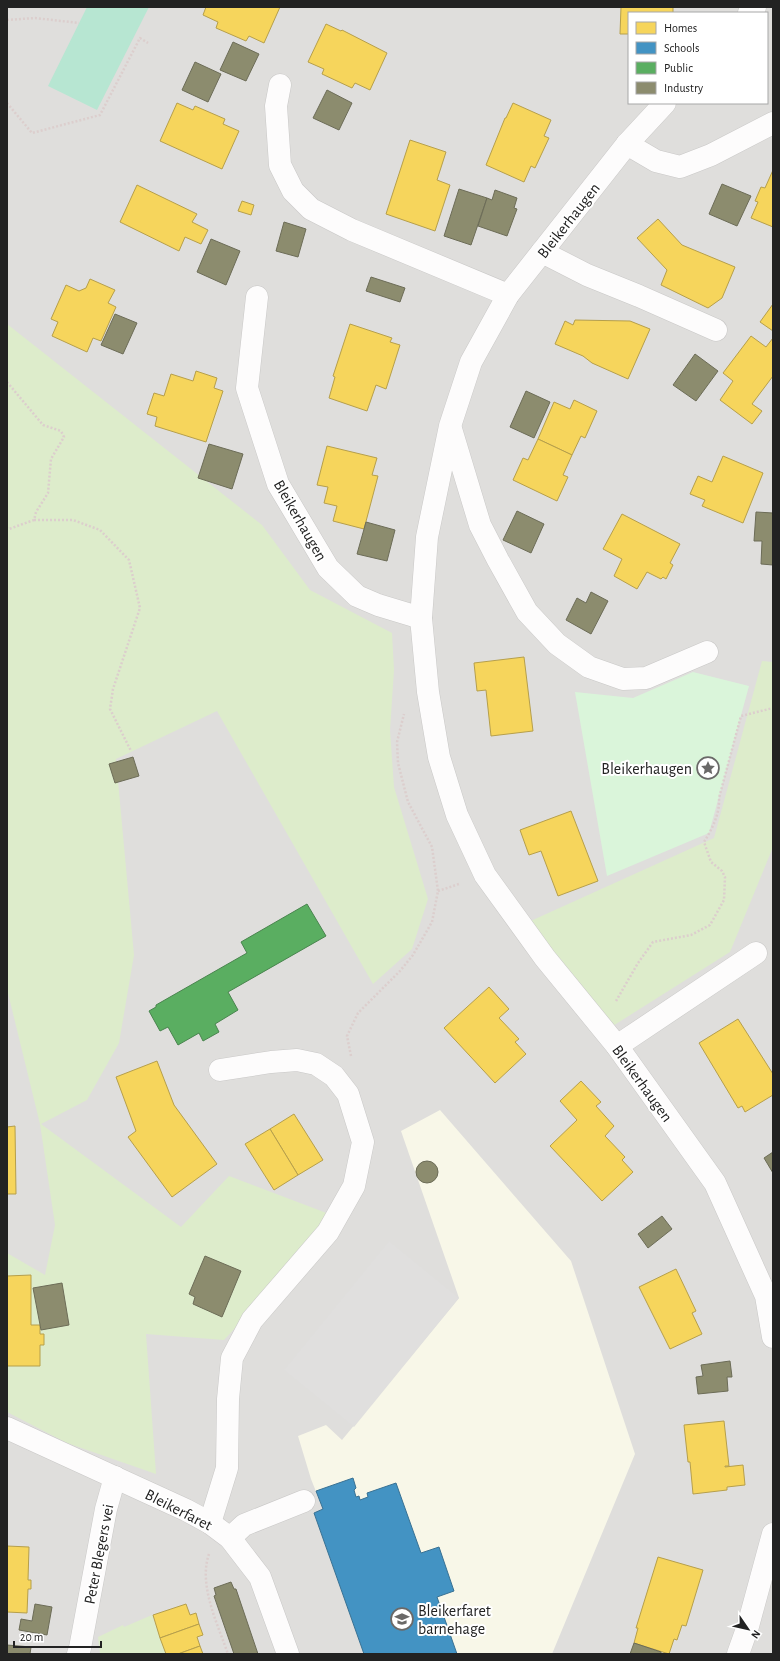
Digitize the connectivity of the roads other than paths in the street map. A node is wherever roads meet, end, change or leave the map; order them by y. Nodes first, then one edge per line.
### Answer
1 (280, 85) dead end
2 (664, 104) edge
3 (773, 124) edge
4 (627, 144) junction
5 (542, 252) junction
6 (508, 295) junction
7 (257, 297) dead end
8 (716, 330) dead end
9 (450, 426) junction
10 (421, 618) junction
11 (707, 652) dead end
12 (756, 953) dead end
13 (612, 1039) junction
14 (220, 1070) dead end
15 (773, 1337) edge
16 (7, 1428) edge
17 (115, 1477) junction
18 (304, 1501) dead end
19 (210, 1523) junction
20 (773, 1534) edge
21 (230, 1538) junction
22 (78, 1654) edge
23 (288, 1654) edge
24 (738, 1654) edge

1 - 6 street
2 - 4 street, Bleikerhaugen
3 - 4 street
4 - 5 street, Bleikerhaugen
5 - 6 street, Bleikerhaugen
5 - 8 street
6 - 9 street, Bleikerhaugen
7 - 10 street, Bleikerhaugen
9 - 10 street, Bleikerhaugen
9 - 11 street
10 - 13 street, Bleikerhaugen
12 - 13 street
13 - 15 street, Bleikerhaugen
14 - 19 street
16 - 17 street, Bleikerfaret
17 - 19 street, Bleikerfaret
17 - 22 street, Peter Blegers vei
18 - 21 street
19 - 21 street, Bleikerfaret
20 - 24 street
21 - 23 street, Bleikerfaret

